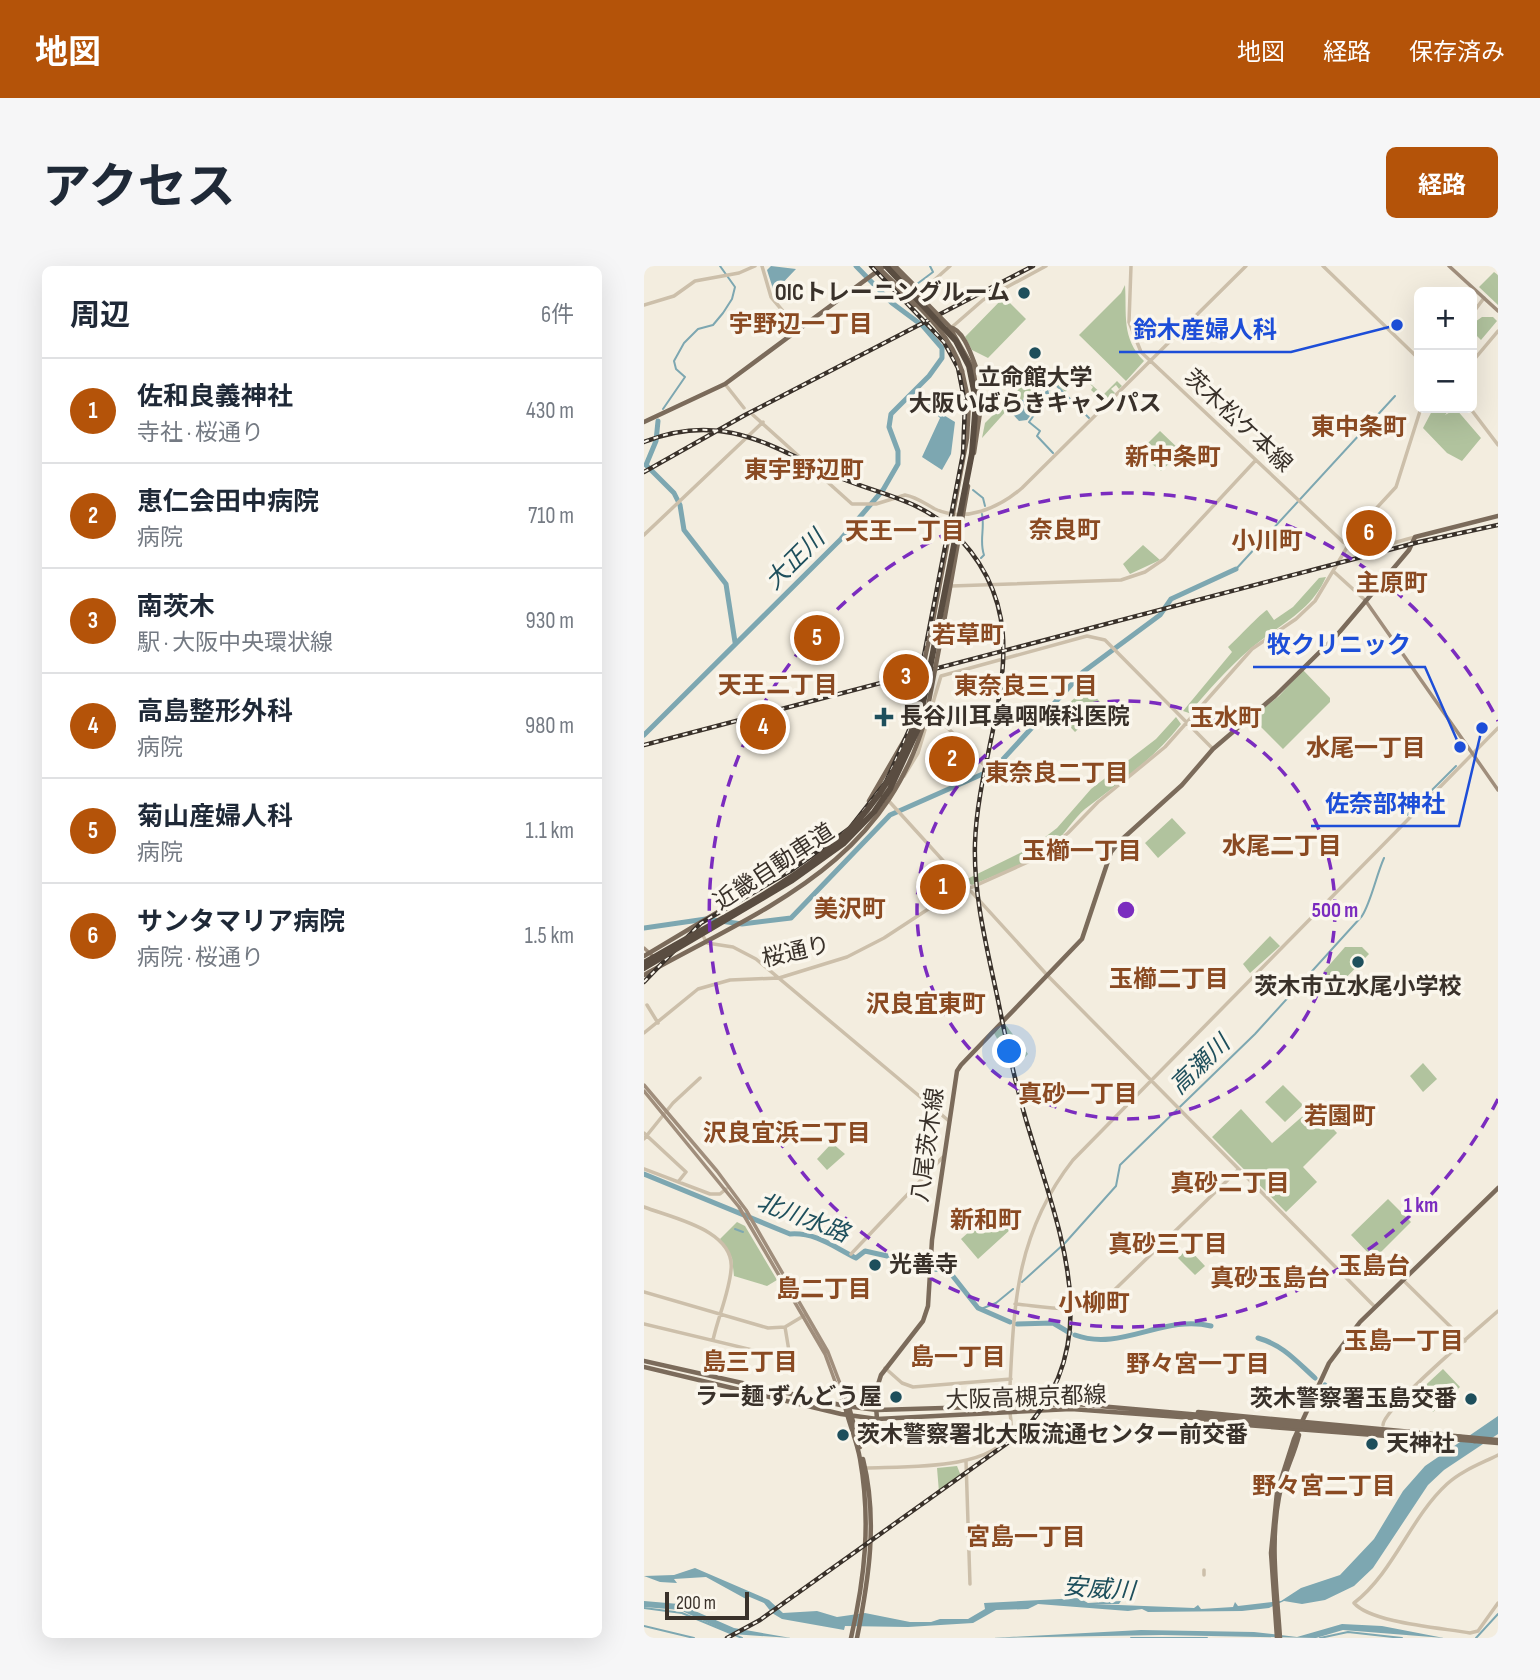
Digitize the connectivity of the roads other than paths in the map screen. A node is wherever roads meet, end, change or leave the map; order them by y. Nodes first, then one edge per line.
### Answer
1 (755, 266) edge
2 (762, 266) edge
3 (950, 266) edge
4 (1046, 266) edge
5 (1131, 266) edge
6 (1246, 266) edge
7 (1323, 266) edge
8 (1449, 266) edge
9 (883, 267) edge
10 (920, 292) junction
11 (1484, 299) junction
12 (644, 305) edge
13 (1477, 308) edge
14 (1498, 311) edge
15 (952, 327) junction
16 (798, 329) junction
17 (1498, 331) edge
18 (1414, 354) edge
19 (1477, 356) edge
20 (1151, 362) junction
21 (725, 384) junction
22 (744, 408) dead end
23 (1419, 413) edge
24 (1474, 413) edge
25 (753, 415) dead end
26 (968, 421) junction
27 (644, 422) edge
28 (762, 422) junction
29 (978, 434) junction
30 (1498, 445) edge
31 (1255, 461) junction
32 (953, 514) junction
33 (964, 515) junction
34 (1498, 516) edge
35 (644, 536) edge
36 (1415, 537) junction
37 (1347, 545) junction
38 (1333, 571) junction
39 (951, 586) junction
40 (1365, 600) junction
41 (932, 711) junction
42 (1186, 722) junction
43 (1498, 728) edge
44 (1213, 748) junction
45 (1474, 754) junction
46 (988, 769) dead end
47 (903, 777) junction
48 (877, 790) junction
49 (1498, 790) edge
50 (891, 804) junction
51 (968, 888) junction
52 (697, 926) junction
53 (707, 941) junction
54 (644, 948) edge
55 (651, 952) junction
56 (644, 956) edge
57 (644, 965) edge
58 (658, 967) junction
59 (644, 976) edge
60 (1048, 976) junction
61 (779, 978) junction
62 (647, 1005) dead end
63 (658, 1023) junction
64 (644, 1033) edge
65 (700, 1078) dead end
66 (1152, 1079) junction
67 (644, 1085) edge
68 (644, 1091) edge
69 (665, 1113) junction
70 (949, 1121) junction
71 (645, 1136) edge
72 (944, 1155) junction
73 (644, 1169) edge
74 (1238, 1169) junction
75 (678, 1182) junction
76 (1498, 1188) edge
77 (726, 1189) junction
78 (644, 1207) edge
79 (851, 1254) dead end
80 (1403, 1280) junction
81 (644, 1292) edge
82 (1015, 1304) junction
83 (1375, 1307) junction
84 (1498, 1311) edge
85 (719, 1314) junction
86 (805, 1315) junction
87 (644, 1324) edge
88 (785, 1327) junction
89 (713, 1340) junction
90 (1465, 1341) junction
91 (644, 1361) edge
92 (644, 1367) edge
93 (885, 1368) junction
94 (1011, 1379) junction
95 (847, 1407) junction
96 (1009, 1409) junction
97 (877, 1410) junction
98 (1175, 1414) junction
99 (849, 1416) junction
100 (877, 1419) junction
101 (1304, 1419) junction
102 (1235, 1420) junction
103 (1383, 1425) dead end
104 (1300, 1430) junction
105 (1461, 1437) junction
106 (1475, 1441) junction
107 (1498, 1441) edge
108 (1498, 1455) edge
109 (859, 1456) junction
110 (966, 1461) junction
111 (862, 1468) junction
112 (859, 1475) dead end
113 (864, 1487) junction
114 (868, 1557) junction
115 (970, 1584) dead end
116 (1498, 1602) edge
117 (854, 1637) edge
118 (1279, 1638) edge

1 - 12 street
2 - 16 street
3 - 10 street
4 - 15 street
5 - 20 street, 茨木松ケ本線
6 - 20 street
7 - 18 street
8 - 11 main road
9 - 10 main road
9 - 10 main road
9 - 16 main road
9 - 26 main road, bridge
9 - 29 main road, bridge
9 - 57 highway, 近畿自動車道, bridge
11 - 13 street
11 - 14 main road
15 - 26 main road
15 - 29 main road
16 - 21 main road
17 - 19 street
20 - 31 street, 茨木松ケ本線
20 - 33 street
21 - 22 street
21 - 27 main road
23 - 37 street, 桜通り
24 - 30 street
25 - 28 street
26 - 32 main road
28 - 32 street
28 - 35 street
29 - 33 main road
31 - 37 street, 茨木松ケ本線
31 - 39 street
32 - 33 street
32 - 48 main road, bridge
33 - 39 main road
34 - 36 main road
36 - 37 street
36 - 40 main road, 八尾茨木線
37 - 38 street, 桜通り
38 - 40 street
38 - 42 street, 桜通り
39 - 47 main road, bridge
40 - 44 main road, 八尾茨木線
40 - 45 main road
41 - 42 street
41 - 46 street
41 - 47 street
42 - 44 street
42 - 51 street, 桜通り
43 - 45 street
44 - 60 main road, 八尾茨木線
45 - 49 main road
45 - 66 street
47 - 50 main road
48 - 50 street
48 - 52 main road
50 - 51 street
50 - 53 main road
51 - 60 street
51 - 61 street, 桜通り
52 - 53 street
52 - 55 main road
53 - 58 main road
53 - 61 street
54 - 55 main road
55 - 56 main road
55 - 58 main road
58 - 59 main road
60 - 66 street
60 - 70 main road, 八尾茨木線
61 - 63 street, 桜通り
61 - 70 street
62 - 63 street
63 - 64 street, 桜通り
65 - 69 street
66 - 74 street
66 - 82 street
67 - 69 main road
68 - 69 main road
69 - 71 street
69 - 77 main road
69 - 86 main road
70 - 72 main road, 八尾茨木線
71 - 75 street
72 - 79 street
72 - 93 main road, 八尾茨木線
73 - 75 street
74 - 82 street
74 - 83 street
75 - 77 street
76 - 80 main road
77 - 86 main road
78 - 85 street
80 - 83 main road
80 - 90 street
81 - 85 street
82 - 94 street
83 - 101 main road
84 - 90 street
85 - 88 street
85 - 89 street
86 - 88 street
86 - 95 main road
87 - 89 street
88 - 89 street
90 - 103 street
91 - 95 main road, 大阪高槻京都線
92 - 99 main road, 大阪高槻京都線
93 - 94 street
93 - 97 main road, 八尾茨木線
94 - 96 street
95 - 97 main road, 大阪高槻京都線
95 - 99 main road
96 - 97 main road, 大阪高槻京都線
96 - 98 main road, 大阪高槻京都線
96 - 100 main road, 大阪高槻京都線
96 - 110 street
97 - 100 main road, 八尾茨木線
98 - 101 main road
98 - 102 main road, 大阪高槻京都線
98 - 104 main road
99 - 100 main road, 大阪高槻京都線
99 - 109 main road
99 - 111 main road
101 - 104 main road
101 - 105 main road, bridge
102 - 105 main road, 大阪高槻京都線, bridge
102 - 106 main road, 大阪高槻京都線, bridge
104 - 106 main road, bridge
104 - 118 main road
105 - 107 main road, 大阪高槻京都線, bridge
106 - 107 main road, 大阪高槻京都線
108 - 116 street
109 - 111 main road
109 - 113 main road
110 - 111 street
110 - 115 street
111 - 114 main road
112 - 113 main road
113 - 114 main road
114 - 117 main road

